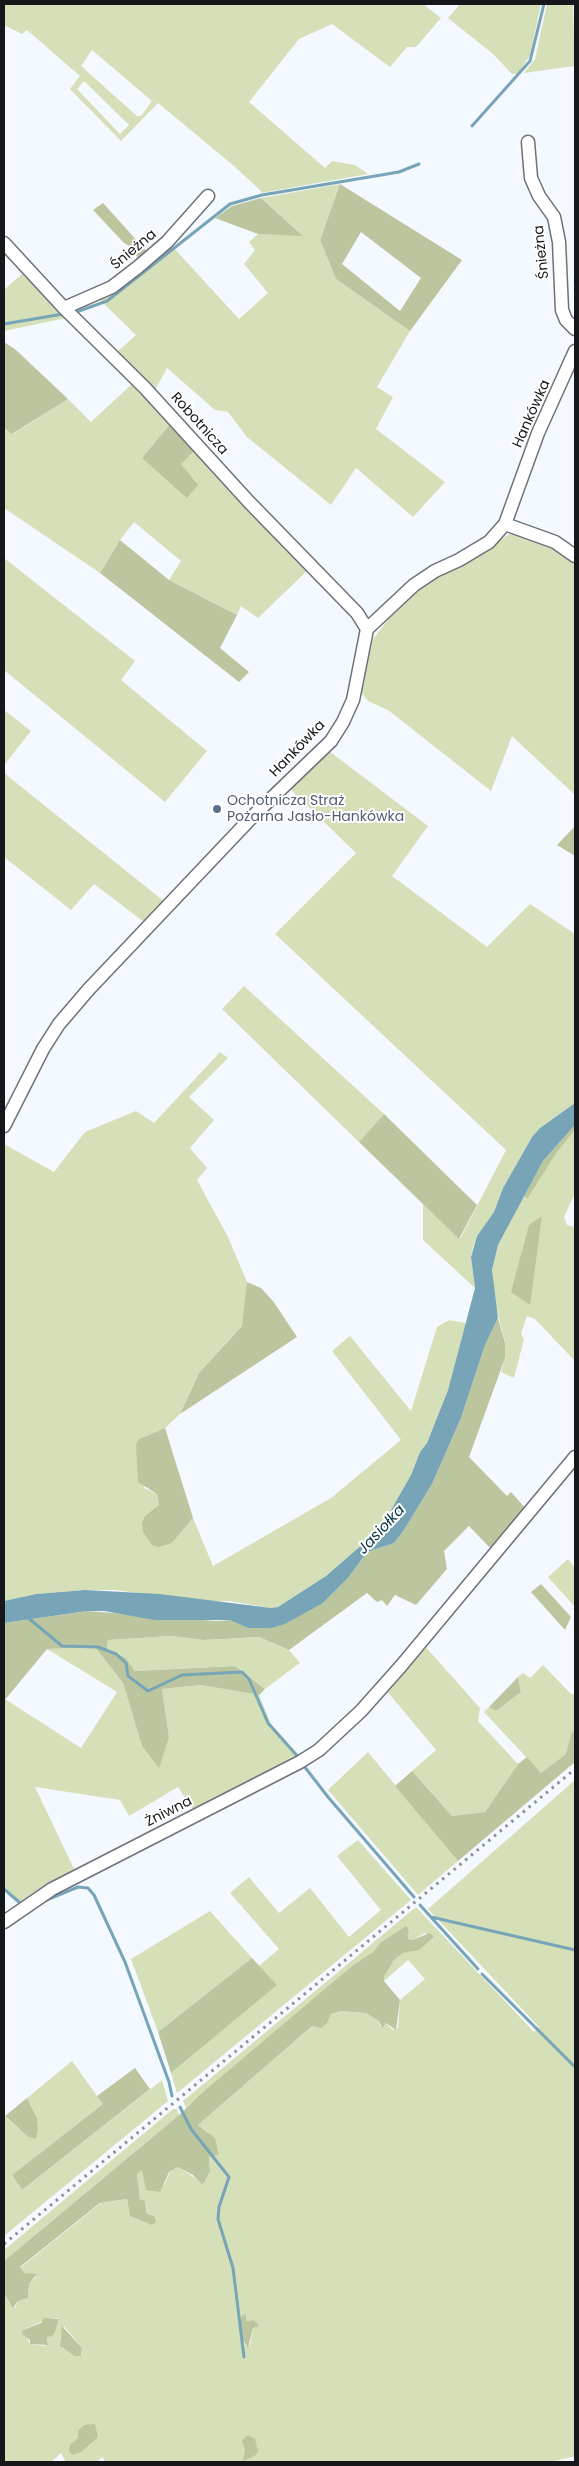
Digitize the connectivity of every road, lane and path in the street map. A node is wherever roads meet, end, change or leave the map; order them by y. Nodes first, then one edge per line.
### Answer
1 (528, 142) dead end
2 (208, 196) dead end
3 (4, 243) edge
4 (64, 308) junction
5 (575, 330) edge
6 (575, 351) edge
7 (505, 524) junction
8 (575, 556) edge
9 (367, 629) junction
10 (4, 1126) edge
11 (575, 1457) edge
12 (4, 1922) edge

1 - 5 street, Śnieżna
2 - 4 street, Śnieżna
3 - 4 street, Robotnicza
4 - 9 street, Robotnicza
6 - 7 street, Hankówka
7 - 8 street
7 - 9 street, Hankówka
9 - 10 street, Hankówka
11 - 12 street, Żniwna

